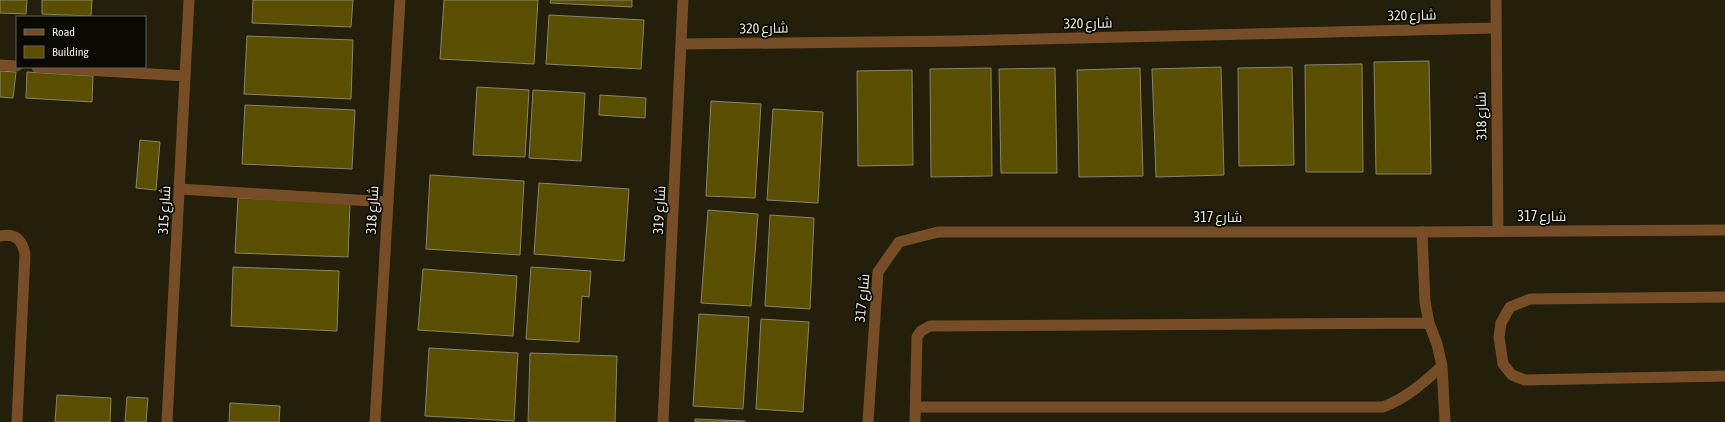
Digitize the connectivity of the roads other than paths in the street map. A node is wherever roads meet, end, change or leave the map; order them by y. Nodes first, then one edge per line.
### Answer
1 (189, 0) edge
2 (400, 0) edge
3 (683, 0) edge
4 (1496, 0) edge
5 (1495, 28) junction
6 (682, 44) junction
7 (0, 65) edge
8 (16, 66) edge
9 (53, 68) edge
10 (185, 76) junction
11 (180, 189) junction
12 (388, 202) junction
13 (1725, 230) edge
14 (1498, 231) junction
15 (1422, 232) junction
16 (0, 236) edge
17 (1725, 297) edge
18 (1429, 323) junction
19 (1442, 366) junction
20 (1725, 376) edge
21 (916, 408) junction
22 (17, 422) edge
23 (167, 422) edge
24 (375, 422) edge
25 (663, 422) edge
26 (868, 422) edge
27 (915, 422) edge
28 (1445, 422) edge

1 - 10 street, شارع 315
2 - 12 street, شارع 318
3 - 6 street, شارع 319
4 - 5 street, شارع 318
5 - 6 street, شارع 320
5 - 14 street, شارع 318
6 - 25 street, شارع 319
7 - 8 street
9 - 10 street
10 - 11 street, شارع 315
11 - 12 street
11 - 23 street, شارع 315
12 - 24 street, شارع 318
13 - 14 street, شارع 317
14 - 15 street, شارع 317
15 - 18 street
15 - 26 street, شارع 317
16 - 22 street
17 - 20 street
18 - 19 street
18 - 21 street
19 - 21 street
19 - 28 street
21 - 27 street

